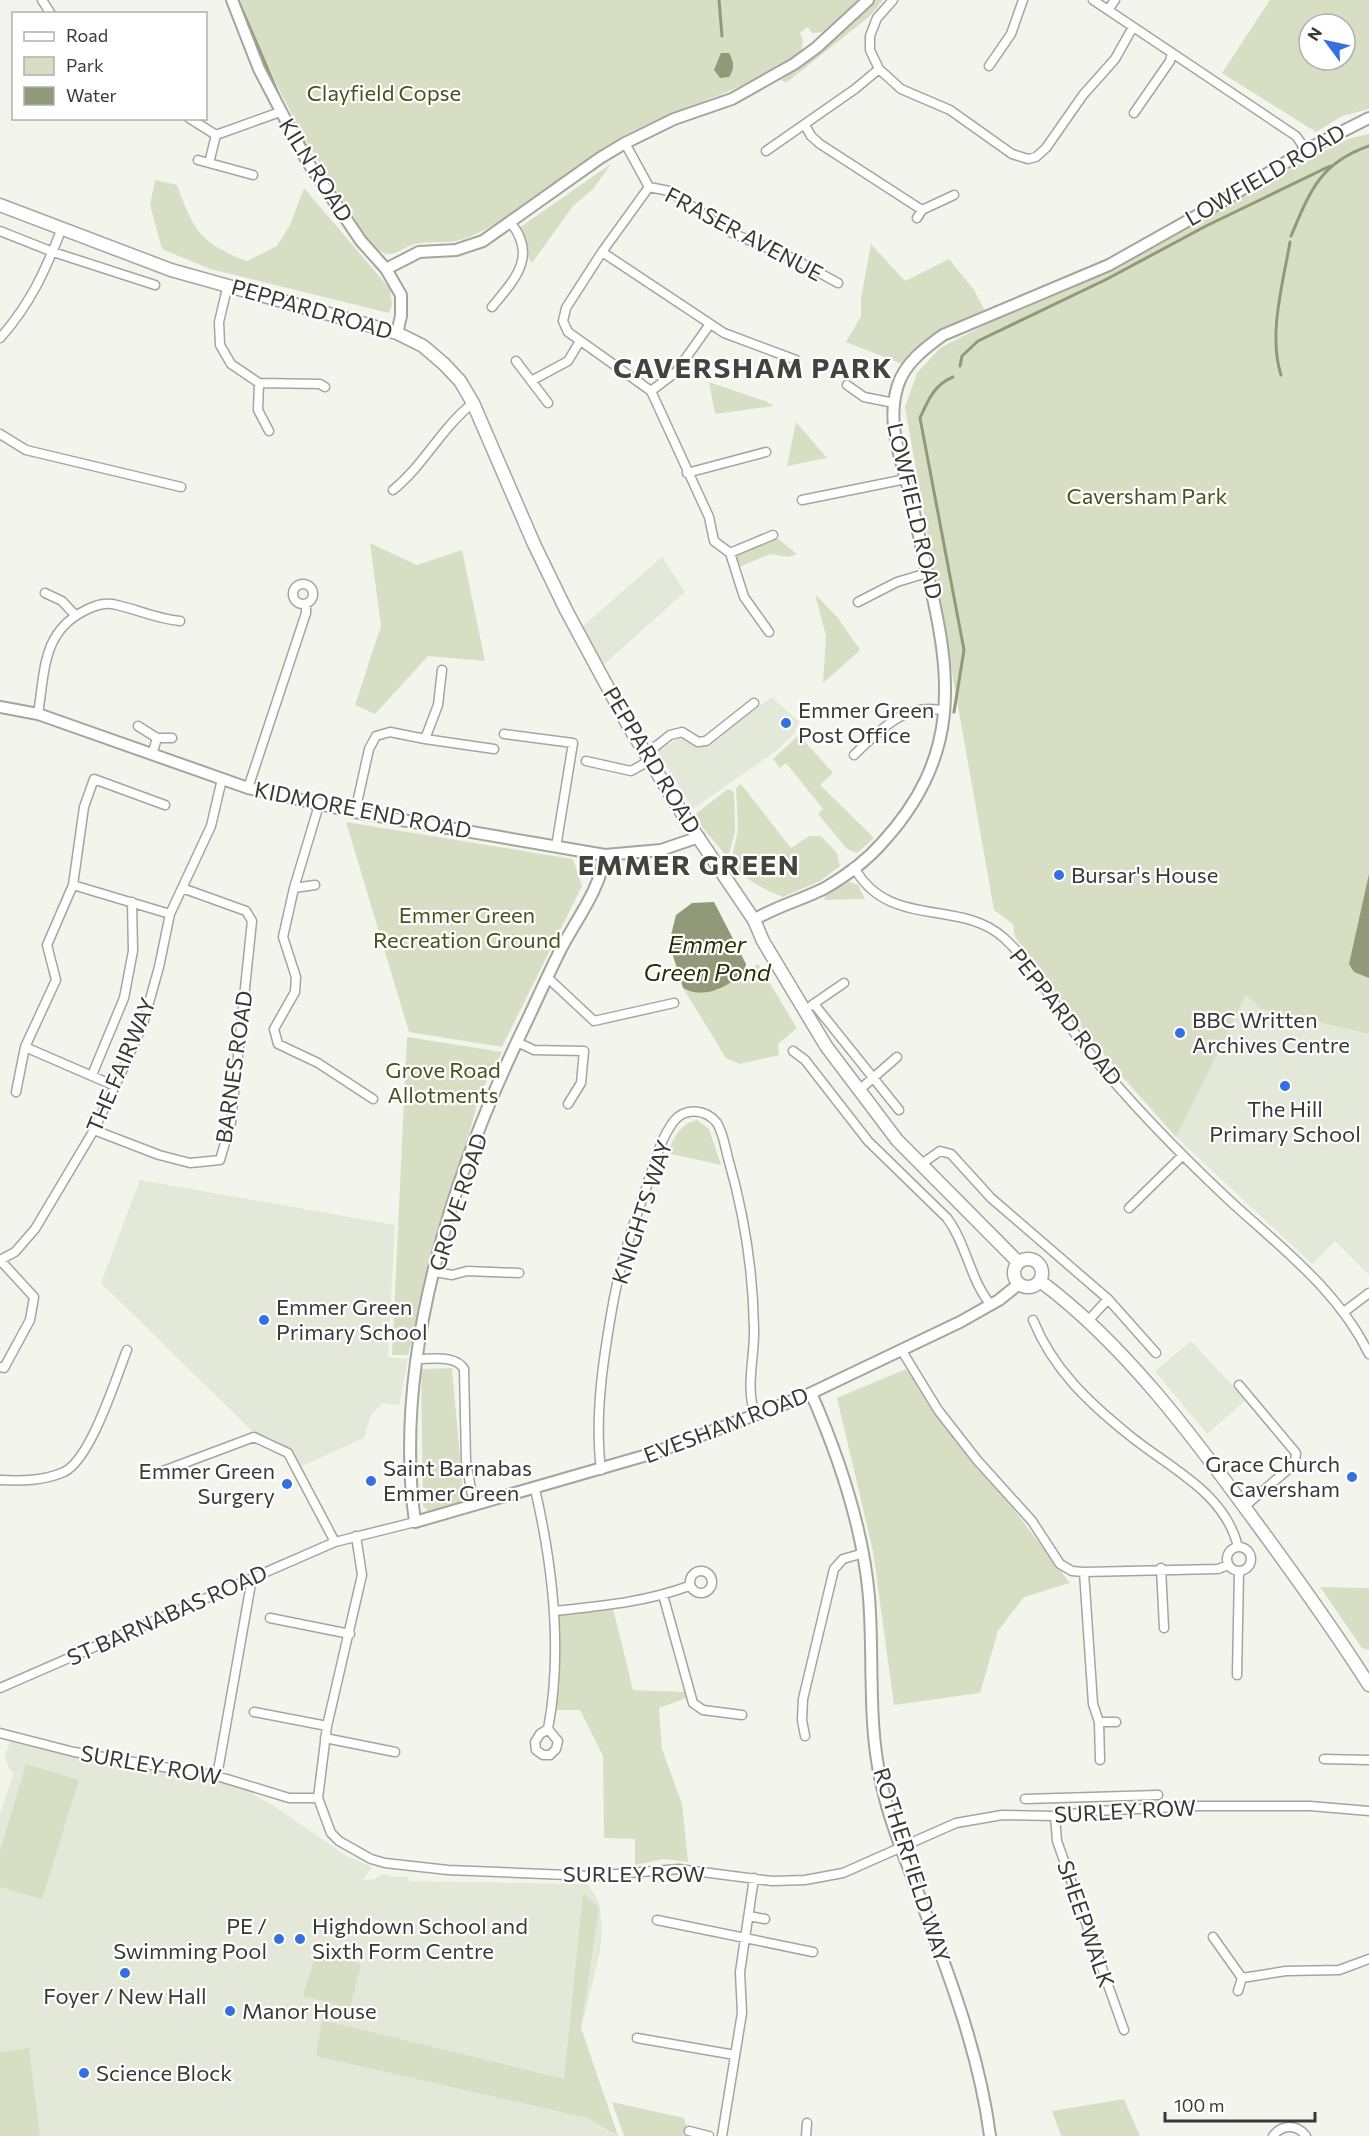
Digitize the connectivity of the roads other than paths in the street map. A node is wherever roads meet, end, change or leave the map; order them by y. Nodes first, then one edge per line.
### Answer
1 (232, 0) edge
2 (868, 0) edge
3 (893, 0) edge
4 (1023, 0) edge
5 (1093, 0) edge
6 (1115, 0) edge
7 (1108, 10) junction
8 (1133, 27) junction
9 (1172, 53) junction
10 (989, 66) dead end
11 (879, 69) junction
12 (280, 112) junction
13 (1134, 113) dead end
14 (1369, 118) edge
15 (192, 120) edge
16 (805, 125) junction
17 (216, 135) junction
18 (625, 143) junction
19 (1306, 150) junction
20 (766, 151) dead end
21 (198, 160) dead end
22 (209, 163) junction
23 (253, 175) dead end
24 (650, 187) junction
25 (954, 195) dead end
26 (0, 205) edge
27 (511, 223) junction
28 (62, 228) junction
29 (0, 231) edge
30 (53, 252) junction
31 (602, 252) junction
32 (386, 269) junction
33 (838, 283) dead end
34 (228, 284) junction
35 (155, 285) dead end
36 (492, 307) dead end
37 (710, 324) junction
38 (397, 333) junction
39 (0, 338) edge
40 (580, 341) junction
41 (796, 360) dead end
42 (516, 362) dead end
43 (531, 381) junction
44 (260, 383) junction
45 (847, 386) dead end
46 (325, 387) dead end
47 (651, 391) junction
48 (473, 403) junction
49 (548, 403) dead end
50 (894, 403) junction
51 (269, 431) dead end
52 (0, 434) edge
53 (766, 452) dead end
54 (687, 473) junction
55 (906, 479) junction
56 (181, 487) dead end
57 (393, 490) dead end
58 (802, 500) dead end
59 (772, 535) dead end
60 (730, 553) junction
61 (927, 573) junction
62 (45, 593) dead end
63 (867, 597) junction
64 (858, 602) dead end
65 (306, 604) dead end
66 (872, 607) dead end
67 (75, 615) junction
68 (180, 621) dead end
69 (769, 632) dead end
70 (442, 670) dead end
71 (754, 702) dead end
72 (0, 707) edge
73 (945, 711) junction
74 (38, 714) junction
75 (138, 726) dead end
76 (504, 734) dead end
77 (158, 738) junction
78 (172, 738) dead end
79 (426, 739) junction
80 (494, 749) dead end
81 (153, 755) junction
82 (854, 755) dead end
83 (647, 758) junction
84 (586, 761) dead end
85 (222, 779) junction
86 (248, 788) junction
87 (165, 805) dead end
88 (319, 805) junction
89 (355, 812) junction
90 (699, 837) junction
91 (556, 847) junction
92 (605, 855) junction
93 (854, 867) junction
94 (73, 885) junction
95 (315, 885) dead end
96 (183, 888) junction
97 (294, 888) junction
98 (132, 902) junction
99 (170, 914) junction
100 (754, 920) junction
101 (548, 978) junction
102 (844, 983) dead end
103 (674, 1003) dead end
104 (814, 1004) junction
105 (802, 1010) junction
106 (517, 1042) junction
107 (25, 1047) junction
108 (793, 1051) dead end
109 (897, 1057) dead end
110 (92, 1075) junction
111 (872, 1079) junction
112 (115, 1086) junction
113 (858, 1091) junction
114 (16, 1092) dead end
115 (374, 1099) dead end
116 (568, 1104) dead end
117 (899, 1110) dead end
118 (94, 1130) junction
119 (1182, 1156) junction
120 (920, 1165) junction
121 (1130, 1208) dead end
122 (0, 1260) edge
123 (1018, 1262) junction
124 (435, 1272) junction
125 (519, 1272) dead end
126 (1040, 1281) junction
127 (1019, 1284) junction
128 (1369, 1293) edge
129 (1108, 1299) junction
130 (991, 1305) junction
131 (1344, 1312) junction
132 (1033, 1320) dead end
133 (1088, 1321) junction
134 (127, 1350) dead end
135 (902, 1351) junction
136 (1156, 1353) dead end
137 (1369, 1354) edge
138 (418, 1359) junction
139 (0, 1367) edge
140 (1239, 1385) dead end
141 (811, 1393) junction
142 (755, 1414) junction
143 (601, 1470) junction
144 (155, 1474) dead end
145 (0, 1480) edge
146 (535, 1489) junction
147 (474, 1506) junction
148 (1245, 1506) junction
149 (415, 1522) junction
150 (356, 1536) junction
151 (335, 1542) junction
152 (1238, 1547) junction
153 (864, 1553) junction
154 (1228, 1565) junction
155 (1161, 1568) junction
156 (1239, 1571) junction
157 (1084, 1572) junction
158 (252, 1578) junction
159 (689, 1586) dead end
160 (663, 1595) junction
161 (555, 1611) junction
162 (270, 1618) dead end
163 (1164, 1628) dead end
164 (350, 1634) junction
165 (1365, 1671) edge
166 (1237, 1675) dead end
167 (1369, 1685) edge
168 (0, 1688) edge
169 (254, 1712) dead end
170 (742, 1714) dead end
171 (1099, 1722) junction
172 (1116, 1722) dead end
173 (327, 1726) junction
174 (548, 1729) dead end
175 (0, 1734) edge
176 (805, 1736) dead end
177 (325, 1738) junction
178 (395, 1752) dead end
179 (1324, 1759) dead end
180 (1369, 1760) edge
181 (1100, 1761) dead end
182 (217, 1776) junction
183 (1158, 1795) dead end
184 (318, 1798) junction
185 (1060, 1798) junction
186 (1025, 1799) dead end
187 (1369, 1811) edge
188 (1059, 1816) junction
189 (901, 1848) junction
190 (754, 1878) junction
191 (749, 1916) junction
192 (765, 1919) dead end
193 (657, 1920) dead end
194 (746, 1937) junction
195 (1213, 1937) dead end
196 (813, 1952) dead end
197 (1369, 1959) edge
198 (1242, 1978) junction
199 (1238, 1991) dead end
200 (1124, 2030) dead end
201 (637, 2038) dead end
202 (735, 2055) junction
203 (807, 2123) dead end
204 (689, 2131) dead end
205 (709, 2136) edge
206 (722, 2136) edge
207 (806, 2136) edge
208 (990, 2136) edge
209 (1273, 2136) edge
210 (1306, 2136) edge

1 - 12 street, KILN ROAD
2 - 18 street
3 - 11 street
4 - 10 street
5 - 7 street
6 - 7 street
7 - 8 street
8 - 9 street
8 - 11 street
9 - 13 street
9 - 19 street
11 - 16 street
12 - 17 street
12 - 32 street, KILN ROAD
14 - 19 street, LOWFIELD ROAD
15 - 17 street
16 - 20 street
16 - 25 street
17 - 22 street
18 - 24 street
18 - 27 street
19 - 50 street, LOWFIELD ROAD
21 - 22 street
22 - 23 street
24 - 31 street
24 - 33 street, FRASER AVENUE
26 - 28 main road, PEPPARD ROAD
27 - 32 street
27 - 36 street
28 - 30 street
28 - 34 main road, PEPPARD ROAD
29 - 30 street
30 - 35 street
30 - 39 street
31 - 37 street
31 - 40 street
32 - 38 street, KILN ROAD
34 - 38 main road, PEPPARD ROAD
34 - 44 street
37 - 41 street
37 - 47 street
38 - 48 main road, PEPPARD ROAD
40 - 43 street
40 - 47 street
42 - 43 street
43 - 49 street
44 - 46 street
44 - 51 street
45 - 50 street
47 - 54 street
48 - 57 street
48 - 83 main road, PEPPARD ROAD
50 - 55 street, LOWFIELD ROAD
52 - 56 street
53 - 54 street
54 - 60 street
55 - 58 street
55 - 61 street, LOWFIELD ROAD
59 - 60 street
60 - 69 street
61 - 63 street
61 - 73 street, LOWFIELD ROAD
62 - 67 street
63 - 64 street
63 - 66 street
65 - 86 street
67 - 68 street
67 - 74 street
70 - 79 street
71 - 83 street
72 - 74 street, KIDMORE END ROAD
73 - 82 street
73 - 93 street, LOWFIELD ROAD
74 - 81 street, KIDMORE END ROAD
75 - 77 street
76 - 91 street
77 - 78 street
77 - 81 street
79 - 80 street
79 - 89 street
81 - 85 street, KIDMORE END ROAD
83 - 84 street
83 - 90 main road, PEPPARD ROAD
85 - 86 street, KIDMORE END ROAD
85 - 96 street, THE FAIRWAY
86 - 88 street, KIDMORE END ROAD
87 - 94 street
88 - 89 street, KIDMORE END ROAD
88 - 97 street
89 - 91 street, KIDMORE END ROAD
90 - 92 street, KIDMORE END ROAD
90 - 100 main road, PEPPARD ROAD
91 - 92 street, KIDMORE END ROAD
92 - 101 street, GROVE ROAD
93 - 100 street
93 - 119 street, PEPPARD ROAD
94 - 98 street
94 - 107 street
95 - 97 street
96 - 99 street, THE FAIRWAY
96 - 118 street, BARNES ROAD
97 - 115 street
98 - 99 street
98 - 110 street
99 - 112 street, THE FAIRWAY
100 - 105 main road, PEPPARD ROAD
101 - 103 street
101 - 106 street, GROVE ROAD
102 - 104 street
104 - 105 street
104 - 111 street
105 - 113 main road, PEPPARD ROAD
106 - 116 street
106 - 124 street, GROVE ROAD
107 - 110 street
107 - 114 street
108 - 130 street
109 - 111 street
110 - 112 street
111 - 113 street
111 - 117 street
112 - 118 street, THE FAIRWAY
113 - 120 main road, PEPPARD ROAD
118 - 122 street, THE FAIRWAY
119 - 121 street
119 - 131 street, PEPPARD ROAD
120 - 123 main road, PEPPARD ROAD
120 - 129 street
122 - 139 street
123 - 126 main road
123 - 127 main road
124 - 125 street
124 - 138 street, GROVE ROAD
126 - 127 main road
126 - 133 main road
127 - 130 street, EVESHAM ROAD
128 - 131 street
129 - 133 street
129 - 136 street
130 - 135 street, EVESHAM ROAD
131 - 137 street, PEPPARD ROAD
132 - 152 street
133 - 148 main road
134 - 145 street
135 - 141 street, EVESHAM ROAD
135 - 157 street
138 - 147 street
138 - 149 street, GROVE ROAD
140 - 148 street
141 - 142 street, EVESHAM ROAD
141 - 153 street, ROTHERFIELD WAY
142 - 143 street, EVESHAM ROAD
142 - 143 street, KNIGHTS WAY
143 - 146 street, EVESHAM ROAD
144 - 151 street
146 - 147 street, EVESHAM ROAD
146 - 161 street
147 - 149 street, EVESHAM ROAD
148 - 165 main road
149 - 150 street
150 - 151 street, ST BARNABAS ROAD
150 - 164 street
151 - 158 street, ST BARNABAS ROAD
152 - 154 street
152 - 156 street
153 - 176 street
153 - 189 street, ROTHERFIELD WAY
154 - 155 street
154 - 156 street
155 - 157 street
155 - 163 street
156 - 166 street
157 - 171 street
158 - 168 street, ST BARNABAS ROAD
158 - 182 street
159 - 160 street
160 - 161 street
160 - 170 street
161 - 174 street
162 - 164 street
164 - 173 street
165 - 167 main road
169 - 173 street
171 - 172 street
171 - 181 street
173 - 177 street
175 - 182 street, SURLEY ROW
177 - 178 street
177 - 184 street
179 - 180 street
182 - 184 street, SURLEY ROW
183 - 185 street
184 - 190 street, SURLEY ROW
185 - 186 street
185 - 188 street, SHEEPWALK
187 - 188 street, SURLEY ROW
188 - 189 street, SURLEY ROW
188 - 200 street, SHEEPWALK
189 - 190 street, SURLEY ROW
189 - 208 street, ROTHERFIELD WAY
190 - 191 street
191 - 192 street
191 - 194 street
193 - 194 street
194 - 196 street
194 - 202 street
195 - 198 street
197 - 198 street
198 - 199 street
201 - 202 street
202 - 206 street
203 - 207 street
204 - 205 street
209 - 210 street

